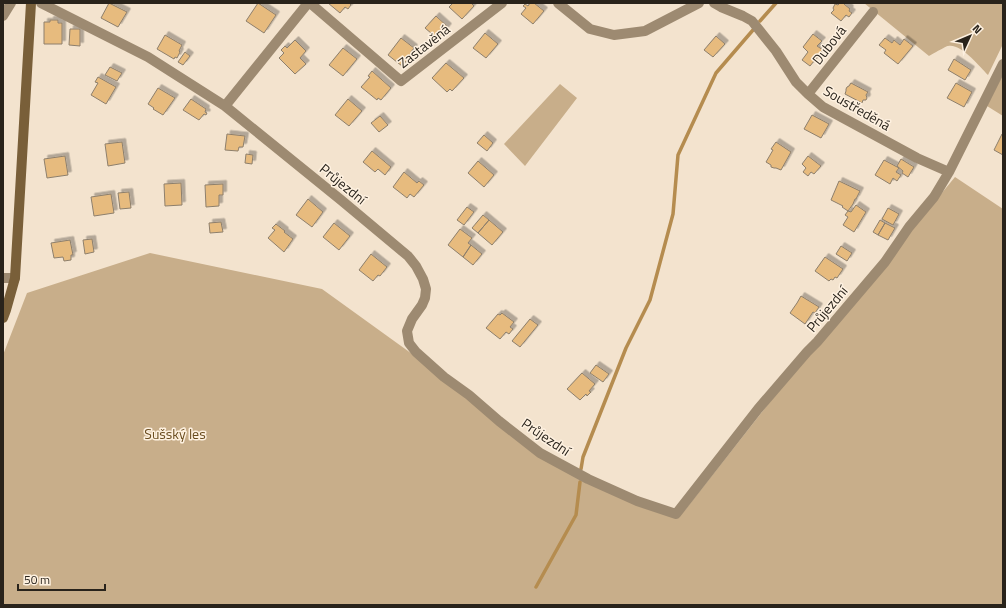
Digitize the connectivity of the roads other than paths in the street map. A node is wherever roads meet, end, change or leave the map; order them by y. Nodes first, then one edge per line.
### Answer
1 (11, 3) edge
2 (31, 3) edge
3 (41, 3) edge
4 (309, 3) edge
5 (502, 3) edge
6 (558, 3) edge
7 (699, 3) edge
8 (714, 3) edge
9 (873, 12) dead end
10 (3, 16) edge
11 (1003, 64) edge
12 (808, 94) junction
13 (225, 106) junction
14 (949, 172) junction
15 (3, 278) edge
16 (15, 278) junction
17 (3, 318) edge

1 - 10 street
2 - 16 main road
3 - 13 street, Průjezdní
4 - 5 street, Zastavěná
4 - 13 street, Zastavěná
6 - 7 street
8 - 12 street, Soustředěná
9 - 12 street, Dubová
11 - 14 street, Průjezdní
12 - 14 street, Soustředěná
13 - 14 street, Průjezdní
15 - 16 street
16 - 17 main road

